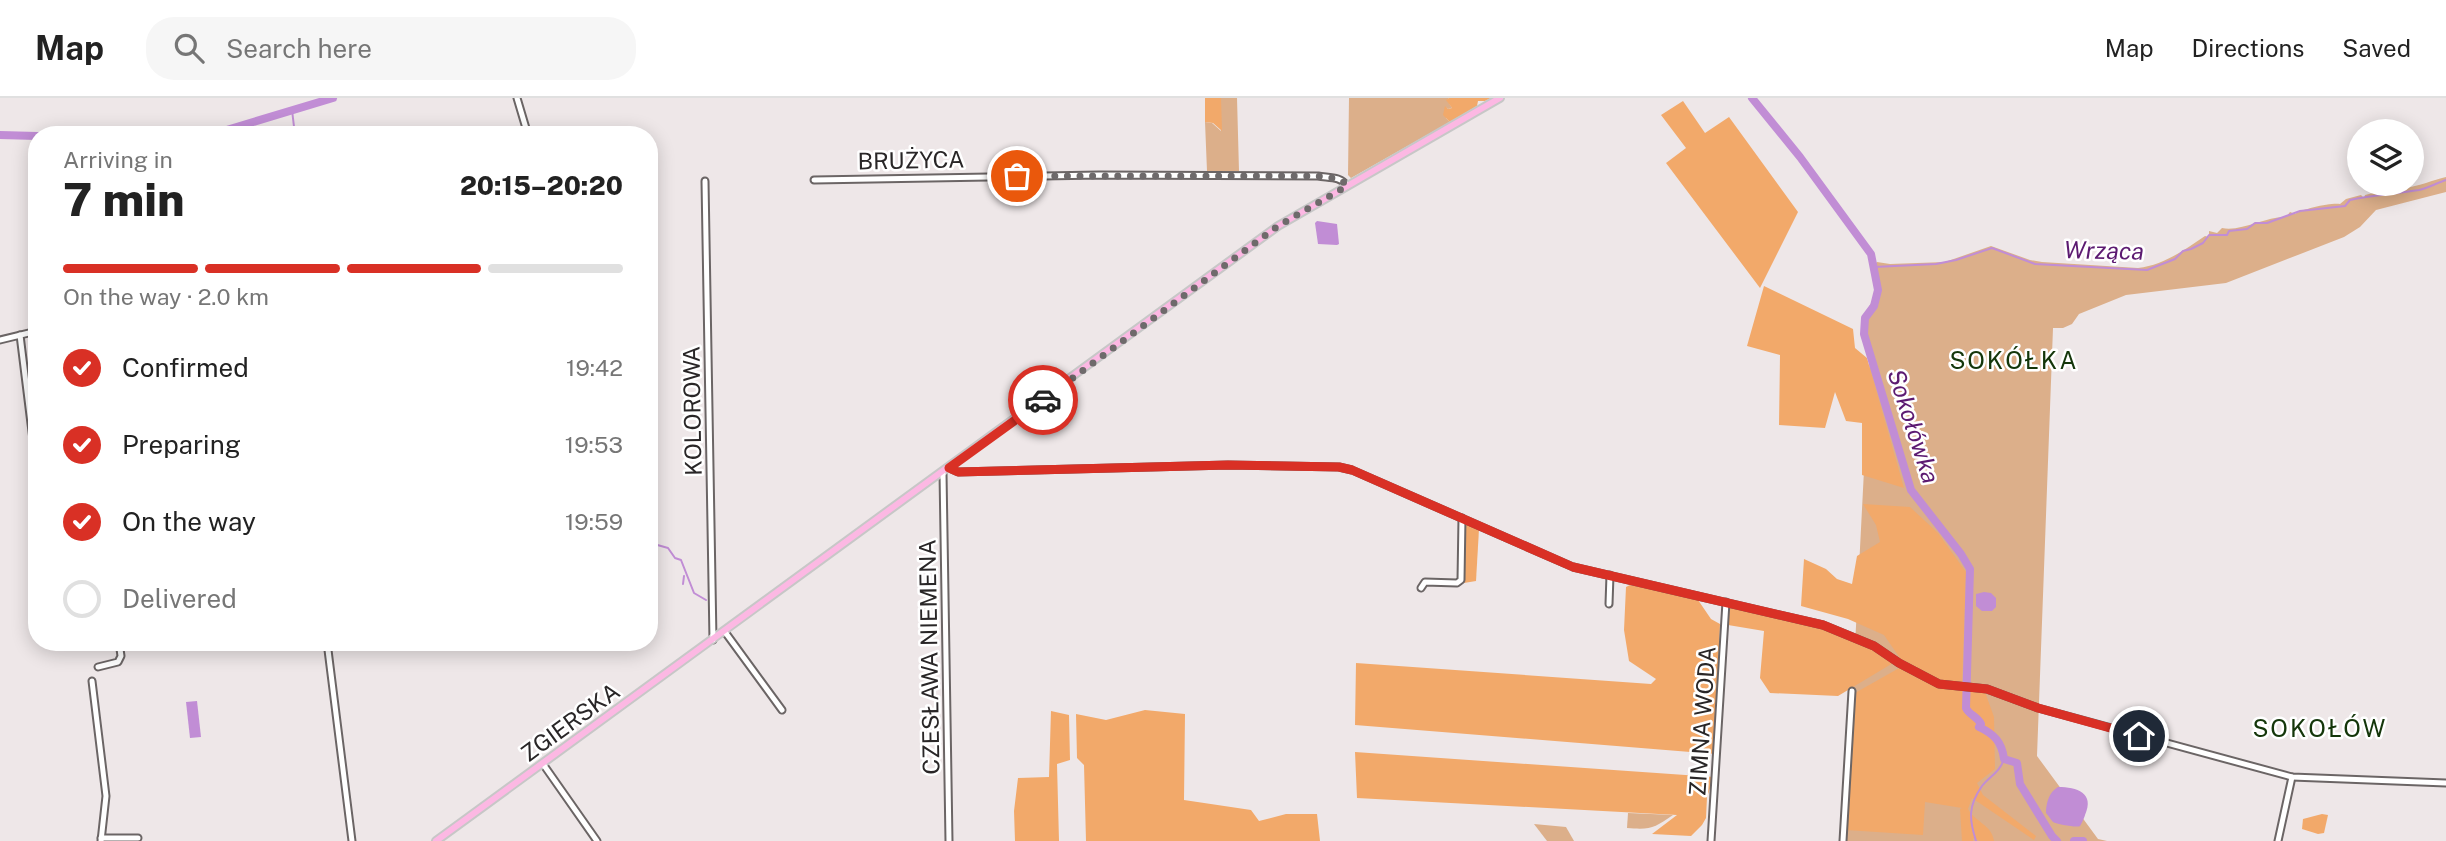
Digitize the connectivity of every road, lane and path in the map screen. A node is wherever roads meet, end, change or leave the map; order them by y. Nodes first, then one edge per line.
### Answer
1 (517, 98) edge
2 (1500, 98) edge
3 (525, 126) edge
4 (814, 180) dead end
5 (705, 181) dead end
6 (1345, 183) junction
7 (28, 333) edge
8 (20, 335) junction
9 (0, 340) edge
10 (28, 400) edge
11 (946, 470) junction
12 (1462, 518) junction
13 (1610, 575) junction
14 (1421, 588) dead end
15 (1726, 602) junction
16 (1609, 604) dead end
17 (725, 632) junction
18 (713, 640) junction
19 (120, 651) edge
20 (328, 651) edge
21 (98, 667) dead end
22 (92, 681) dead end
23 (1852, 691) dead end
24 (782, 710) dead end
25 (543, 764) junction
26 (2292, 777) junction
27 (2446, 783) edge
28 (138, 838) dead end
29 (101, 840) edge
30 (352, 841) edge
31 (436, 841) edge
32 (597, 841) edge
33 (949, 841) edge
34 (1711, 841) edge
35 (1843, 841) edge
36 (2278, 841) edge

1 - 3 street
2 - 6 main road, ZGIERSKA
4 - 6 street, BRUŻYCA
5 - 18 street, KOLOROWA
6 - 11 main road, ZGIERSKA
7 - 8 street
8 - 9 street
8 - 10 street
11 - 12 street
11 - 17 main road, ZGIERSKA
11 - 33 street, CZESŁAWA NIEMENA
12 - 13 street
12 - 14 street
13 - 15 street
13 - 16 street
15 - 26 street
15 - 34 street, ZIMNA WODA
17 - 18 main road, ZGIERSKA
17 - 24 street
18 - 25 main road, ZGIERSKA
19 - 21 street
20 - 30 street
22 - 29 street
23 - 35 street
25 - 31 main road, ZGIERSKA
25 - 32 street
26 - 27 street
26 - 36 street
28 - 29 street

